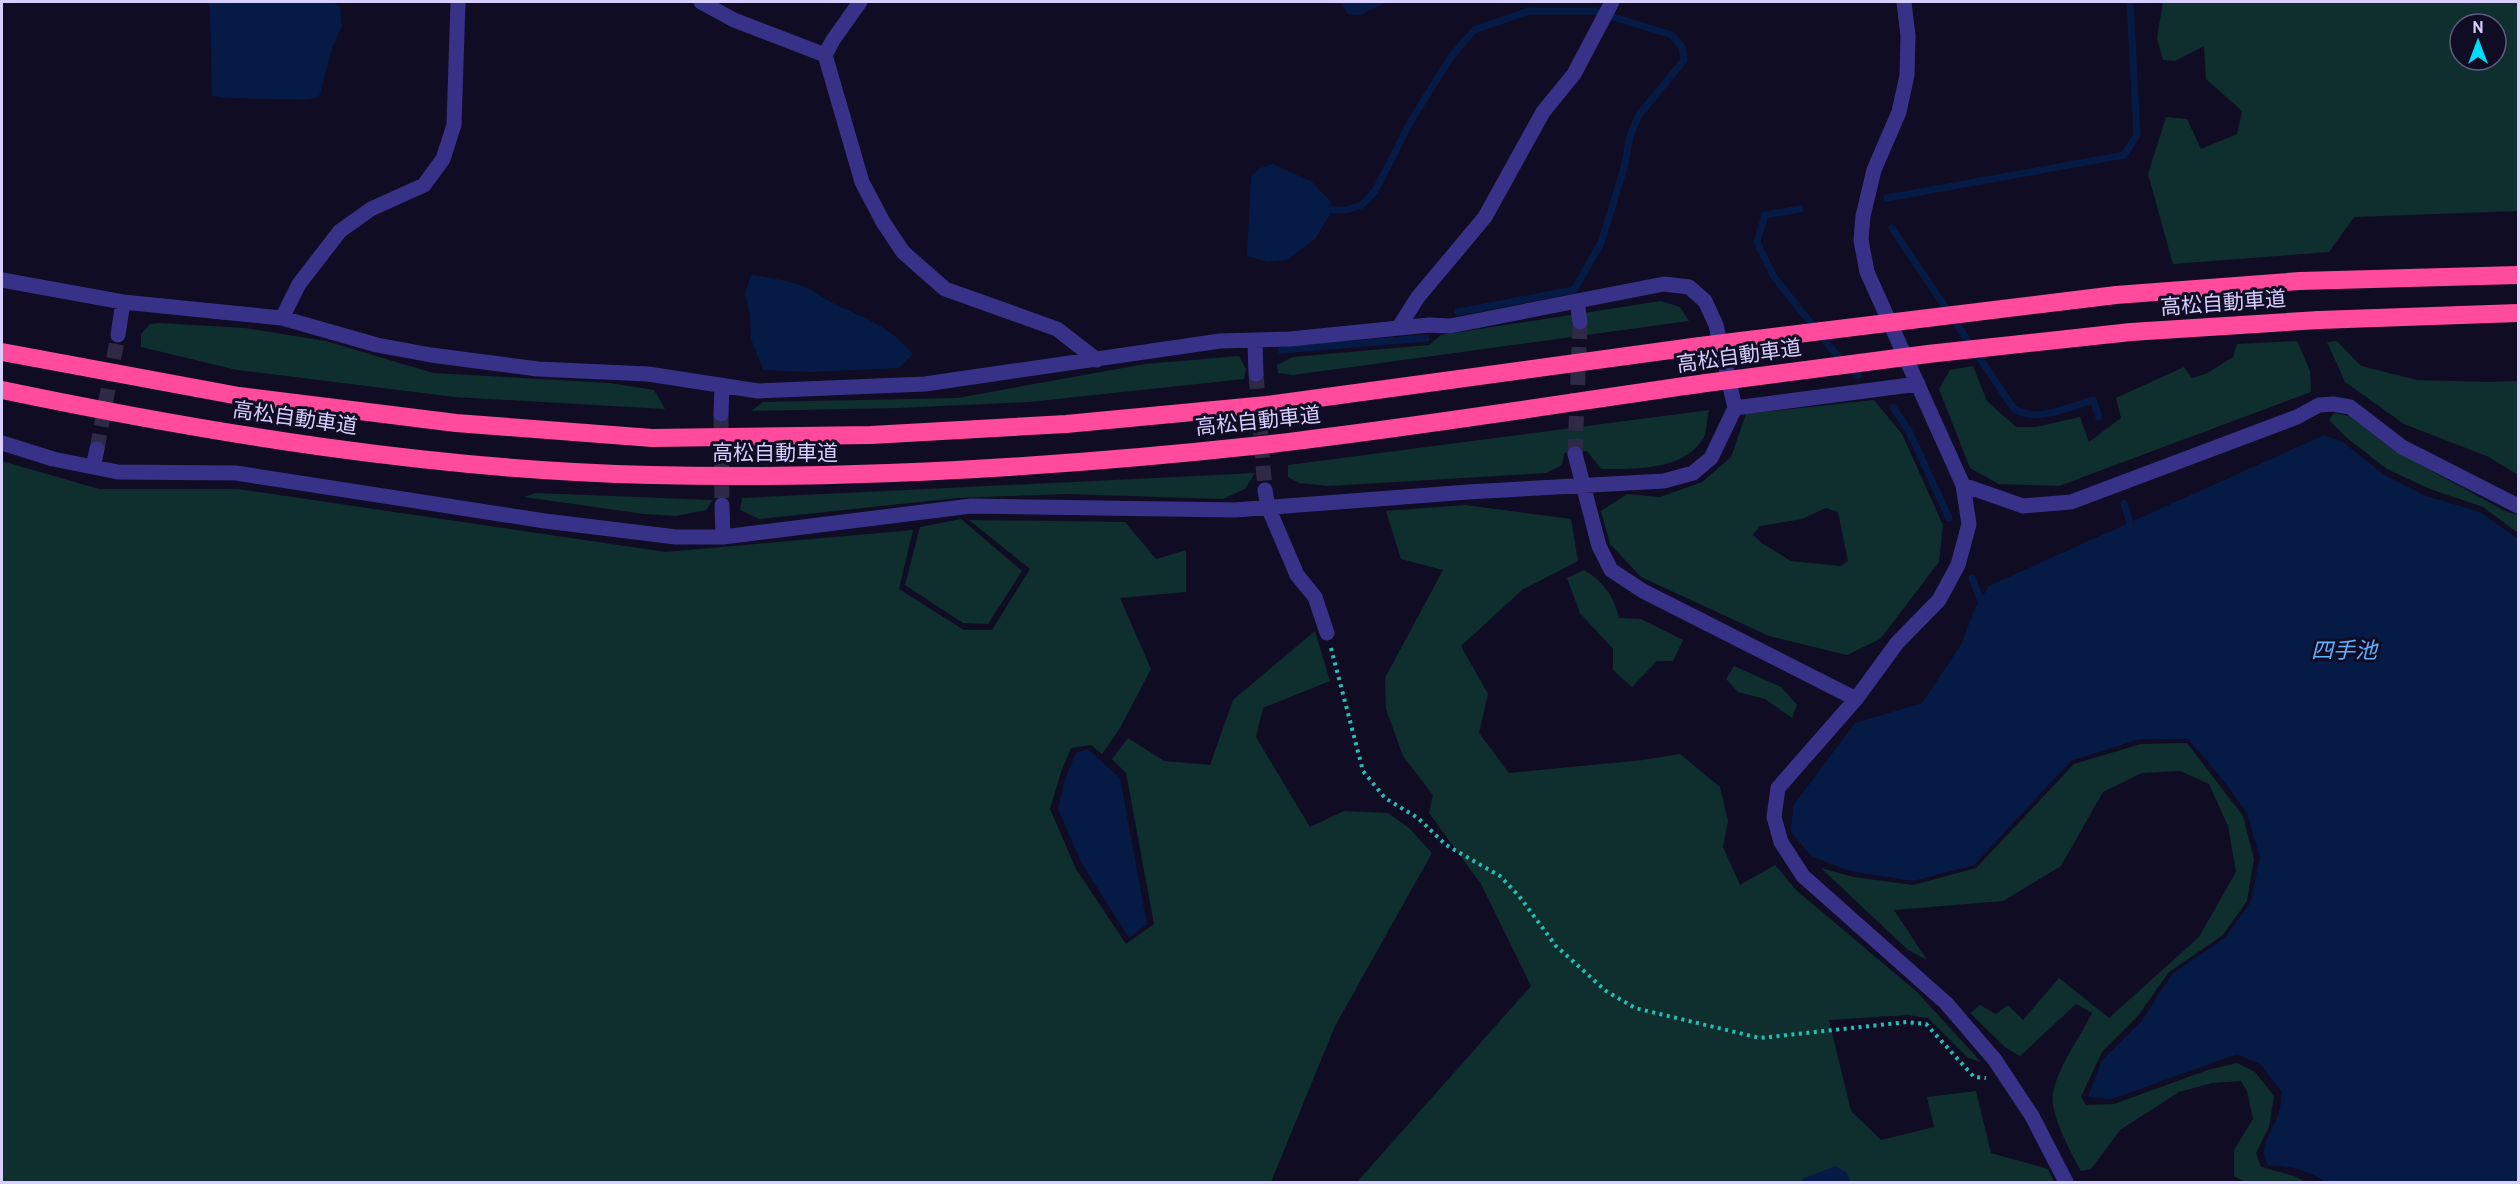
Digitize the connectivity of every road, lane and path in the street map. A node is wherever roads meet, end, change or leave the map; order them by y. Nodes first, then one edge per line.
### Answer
1 (458, 2) edge
2 (700, 2) edge
3 (860, 2) edge
4 (1904, 2) edge
5 (1609, 10) edge
6 (825, 55) junction
7 (2518, 275) edge
8 (2, 280) edge
9 (1577, 301) junction
10 (123, 302) junction
11 (2518, 313) edge
12 (282, 318) junction
13 (1580, 322) tunnel mouth
14 (1399, 327) junction
15 (118, 335) tunnel mouth
16 (1255, 340) junction
17 (2, 352) edge
18 (1097, 360) junction
19 (1256, 374) tunnel mouth
20 (1918, 384) junction
21 (722, 385) junction
22 (2, 390) edge
23 (1735, 408) junction
24 (721, 414) tunnel mouth
25 (2, 443) edge
26 (97, 448) tunnel mouth
27 (1575, 454) tunnel mouth
28 (93, 467) junction
29 (1584, 484) junction
30 (1963, 484) junction
31 (1265, 490) tunnel mouth
32 (722, 505) tunnel mouth
33 (2518, 506) edge
34 (1268, 507) junction
35 (723, 537) junction
36 (1327, 633) joint
37 (1856, 699) junction
38 (2008, 1080) junction
39 (2067, 1182) edge

1 - 12 street
2 - 6 street
3 - 6 street
4 - 20 street
5 - 14 street
6 - 18 street
7 - 17 highway, 高松自動車道, bridge
8 - 10 street
9 - 13 street
9 - 14 street
9 - 23 street
10 - 12 street
10 - 15 street
11 - 22 highway, 高松自動車道, bridge
12 - 21 street
14 - 16 street
16 - 18 street
16 - 19 street
18 - 21 street
20 - 23 street
20 - 30 street
21 - 24 street
23 - 29 street
25 - 28 street
26 - 28 street
27 - 29 street
28 - 35 street
29 - 34 street
29 - 37 street
30 - 33 street
30 - 37 street
31 - 34 street
32 - 35 street
34 - 35 street
34 - 36 street
36 - 38 path
37 - 38 street
38 - 39 street

